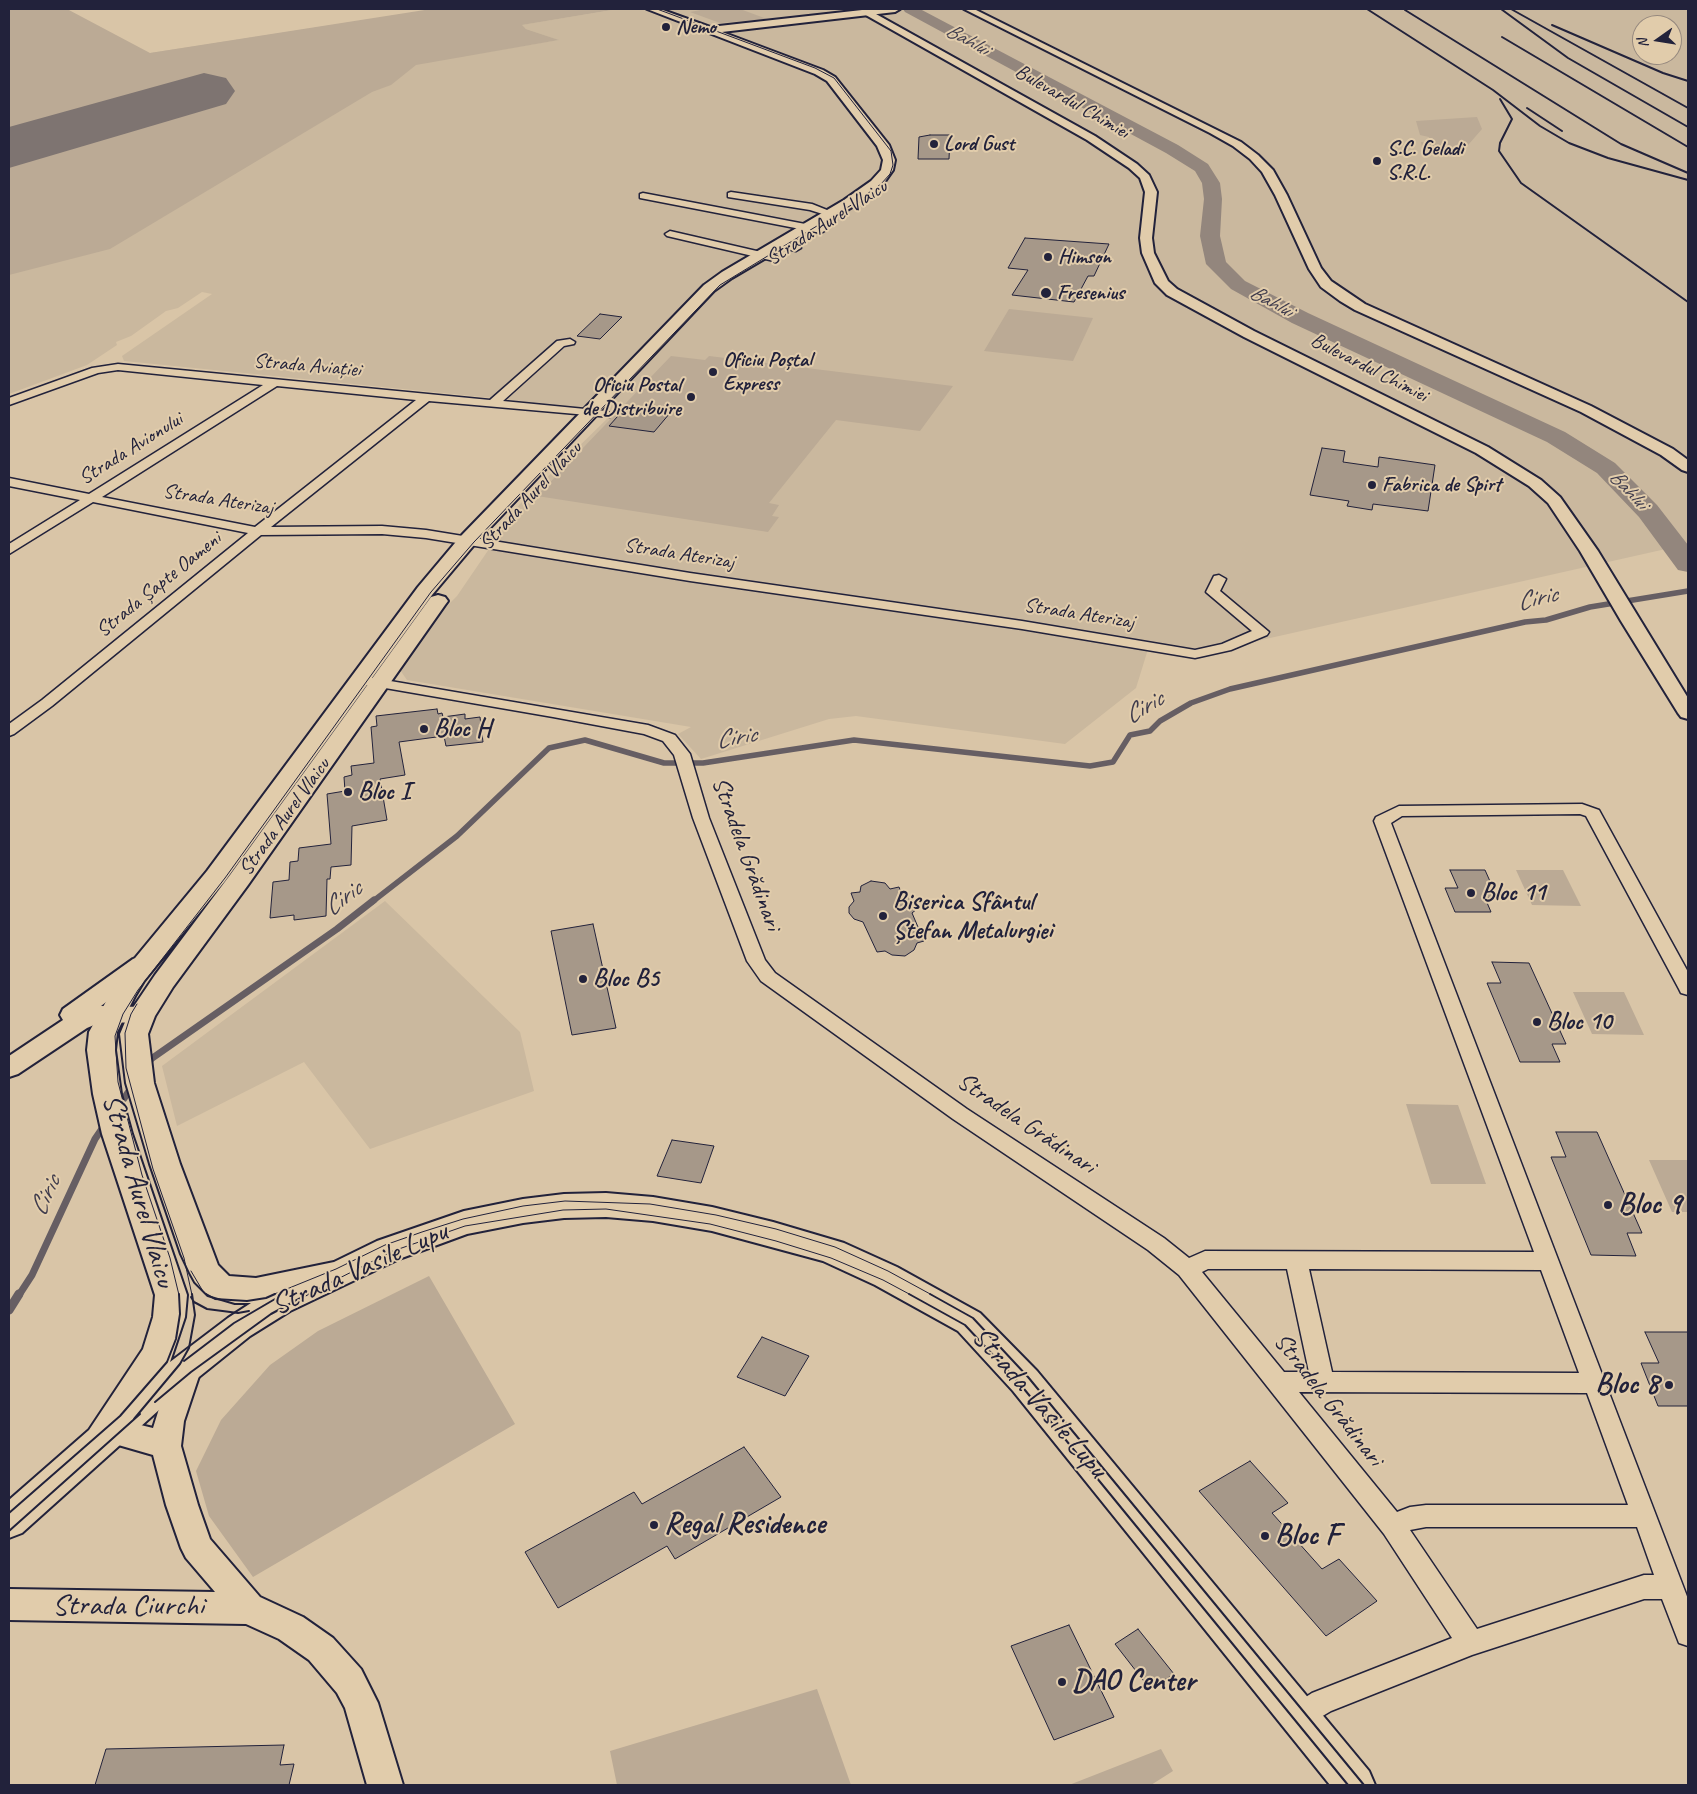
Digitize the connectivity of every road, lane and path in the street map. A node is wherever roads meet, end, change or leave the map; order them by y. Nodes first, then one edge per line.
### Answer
1 (652, 9) edge
2 (666, 9) edge
3 (895, 9) edge
4 (968, 9) edge
5 (867, 12) junction
6 (713, 30) junction
7 (731, 195) dead end
8 (643, 196) dead end
9 (832, 214) junction
10 (815, 229) junction
11 (670, 234) dead end
12 (781, 251) junction
13 (570, 342) dead end
14 (275, 382) junction
15 (428, 396) junction
16 (9, 402) edge
17 (494, 403) junction
18 (598, 414) junction
19 (1688, 467) edge
20 (10, 483) edge
21 (90, 498) junction
22 (258, 531) junction
23 (476, 542) junction
24 (9, 550) edge
25 (1219, 579) dead end
26 (370, 682) junction
27 (1688, 713) edge
28 (9, 731) edge
29 (151, 956) junction
30 (1688, 989) edge
31 (112, 1014) junction
32 (142, 1015) junction
33 (38, 1049) junction
34 (101, 1050) junction
35 (9, 1068) edge
36 (1296, 1260) junction
37 (1549, 1261) junction
38 (1187, 1269) junction
39 (335, 1274) junction
40 (187, 1367) junction
41 (1279, 1382) junction
42 (1323, 1383) junction
43 (1594, 1383) junction
44 (106, 1436) junction
45 (166, 1446) junction
46 (1645, 1516) junction
47 (9, 1522) edge
48 (1393, 1526) junction
49 (1670, 1586) junction
50 (9, 1605) edge
51 (248, 1608) junction
52 (1688, 1634) edge
53 (1470, 1643) junction
54 (1299, 1717) junction
55 (385, 1785) edge
56 (1355, 1785) edge

1 - 6 main road, Strada Aurel Vlaicu
2 - 6 main road, Strada Aurel Vlaicu
3 - 5 main road
4 - 19 street, Bulevardul Chimiei
5 - 6 main road
5 - 27 street, Bulevardul Chimiei
6 - 9 main road, Strada Aurel Vlaicu
6 - 10 main road, Strada Aurel Vlaicu
7 - 9 street
8 - 10 street
9 - 10 main road, Strada Aurel Vlaicu
10 - 12 main road, Strada Aurel Vlaicu
11 - 12 street
12 - 18 main road, Strada Aurel Vlaicu
13 - 17 street
14 - 15 street, Strada Aviației
14 - 16 street, Strada Aviației
14 - 21 street, Strada Avionului
15 - 17 street, Strada Aviației
15 - 22 street, Strada Șapte Oameni
17 - 18 street, Strada Aviației
18 - 23 main road, Strada Aurel Vlaicu
20 - 21 street, Strada Aterizaj
21 - 22 street, Strada Aterizaj
21 - 24 street, Strada Avionului
22 - 23 street, Strada Aterizaj
22 - 28 street, Strada Șapte Oameni
23 - 25 street, Strada Aterizaj
23 - 26 main road, Strada Aurel Vlaicu
26 - 29 main road, Strada Aurel Vlaicu
26 - 32 main road, Strada Aurel Vlaicu
26 - 38 street, Stradela Grădinari
29 - 31 main road, Strada Aurel Vlaicu
29 - 33 street, Strada Aurel Vlaicu
30 - 37 street
31 - 32 street, Strada Aurel Vlaicu
31 - 33 street, Strada Aurel Vlaicu
31 - 34 main road, Strada Aurel Vlaicu
32 - 39 main road, Strada Aurel Vlaicu
33 - 34 street
33 - 35 street, Strada Aurel Vlaicu
34 - 44 main road, Strada Aurel Vlaicu
36 - 37 street
36 - 38 street
36 - 42 street
37 - 43 street
38 - 41 street, Stradela Grădinari
39 - 40 main road, Strada Vasile Lupu
39 - 54 main road, Strada Vasile Lupu
40 - 44 main road, Strada Vasile Lupu
40 - 45 street, Strada Ciurchi
41 - 42 street
41 - 48 street, Stradela Grădinari
42 - 43 street
43 - 46 street
44 - 45 street
44 - 47 main road, Strada Vasile Lupu
45 - 51 street, Strada Ciurchi
46 - 48 street
46 - 49 street
48 - 53 street, Stradela Grădinari
49 - 52 street
49 - 53 street
50 - 51 street, Strada Ciurchi
51 - 55 street, Strada Ciurchi
53 - 54 street
54 - 56 main road, Strada Vasile Lupu

